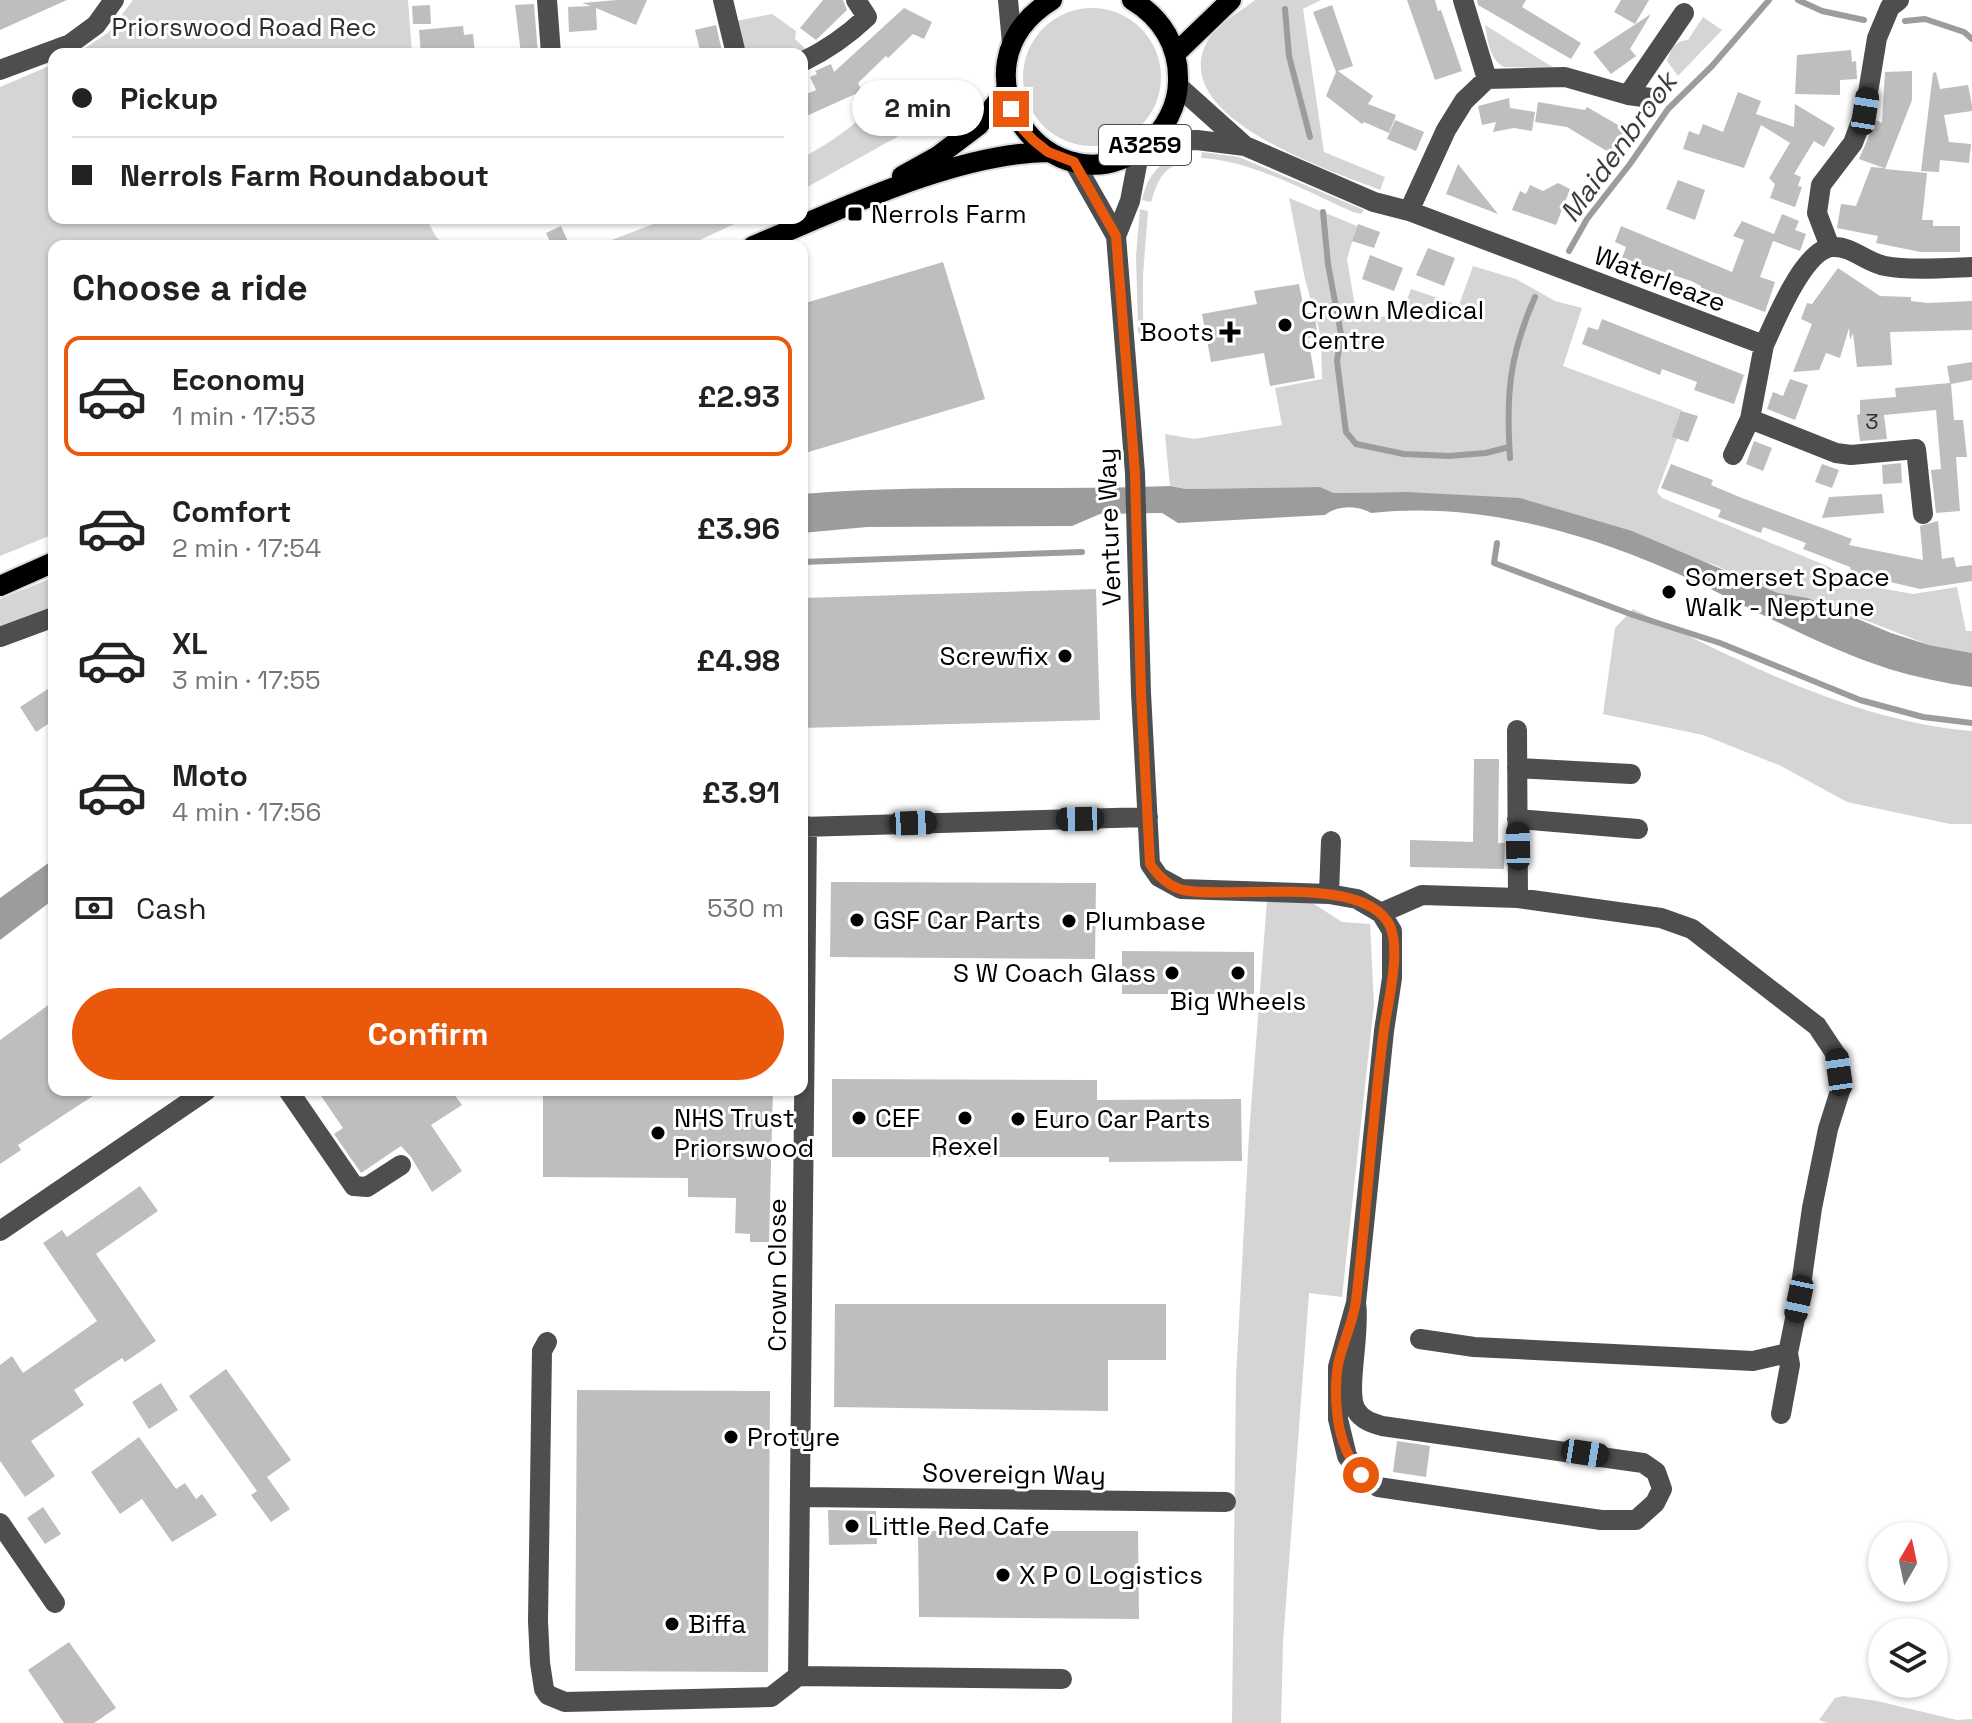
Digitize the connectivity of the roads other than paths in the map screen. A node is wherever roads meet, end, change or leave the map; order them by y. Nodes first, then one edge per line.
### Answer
1 (114, 0) edge
2 (547, 0) edge
3 (723, 0) edge
4 (856, 0) edge
5 (1008, 0) edge
6 (1052, 0) edge
7 (1134, 0) edge
8 (1231, 0) edge
9 (1463, 0) edge
10 (1899, 0) edge
11 (1684, 13) dead end
12 (1012, 43) junction
13 (59, 48) edge
14 (551, 48) edge
15 (735, 48) edge
16 (48, 52) edge
17 (1176, 53) junction
18 (808, 59) edge
19 (0, 70) edge
20 (1487, 79) junction
21 (1178, 86) junction
22 (1006, 90) junction
23 (1628, 95) junction
24 (1651, 98) dead end
25 (1145, 145) junction
26 (1245, 146) junction
27 (1048, 152) junction
28 (1074, 162) junction
29 (865, 199) junction
30 (1409, 211) junction
31 (808, 223) edge
32 (805, 224) edge
33 (1116, 236) junction
34 (767, 240) edge
35 (1830, 247) junction
36 (1972, 267) edge
37 (1764, 345) junction
38 (1750, 419) junction
39 (1733, 455) dead end
40 (1923, 514) dead end
41 (48, 565) edge
42 (0, 586) edge
43 (48, 619) edge
44 (0, 637) edge
45 (1517, 730) dead end
46 (1517, 768) junction
47 (1631, 774) dead end
48 (1148, 817) junction
49 (1517, 819) junction
50 (808, 826) edge
51 (1638, 829) dead end
52 (1331, 841) dead end
53 (1329, 894) junction
54 (1518, 898) junction
55 (1381, 913) junction
56 (198, 1096) edge
57 (292, 1096) edge
58 (803, 1096) edge
59 (401, 1165) dead end
60 (0, 1231) edge
61 (1356, 1303) junction
62 (1420, 1339) dead end
63 (547, 1342) dead end
64 (1788, 1353) junction
65 (1781, 1414) dead end
66 (801, 1497) junction
67 (1226, 1502) dead end
68 (0, 1523) edge
69 (55, 1603) dead end
70 (798, 1676) junction
71 (1062, 1679) dead end

1 - 13 street
2 - 14 street
3 - 15 street
4 - 18 street
5 - 12 street
6 - 12 main road, A3259
7 - 17 main road, A3259
8 - 17 main road
9 - 20 street
10 - 35 street
11 - 23 street
12 - 22 main road, A3259
16 - 19 street
17 - 21 main road, A3259
20 - 23 street
20 - 30 street
21 - 25 main road, A3259
21 - 26 street, Waterleaze
22 - 27 main road, A3259
22 - 29 main road, A3259
23 - 24 street
25 - 26 street, Waterleaze
25 - 28 main road, A3259
25 - 33 street, Venture Way
26 - 30 street, Waterleaze
27 - 28 main road, A3259
27 - 29 main road, A3259
28 - 33 street, Venture Way
29 - 31 main road, A3259
30 - 37 street, Waterleaze
32 - 34 main road, A3259
33 - 48 street, Venture Way
35 - 36 street
35 - 37 street
37 - 38 street
38 - 39 street
38 - 40 street
41 - 42 main road
43 - 44 street
45 - 46 street
46 - 47 street
46 - 49 street
48 - 50 street
48 - 53 street, Venture Way
49 - 51 street
49 - 54 street
52 - 53 street
53 - 55 street, Venture Way
54 - 55 street
54 - 64 street
55 - 61 street
56 - 60 street
57 - 59 street
58 - 66 street, Crown Close
61 - 61 street
62 - 64 street
63 - 70 street
64 - 65 street
66 - 67 street, Sovereign Way
66 - 70 street, Crown Close
68 - 69 street
70 - 71 street

